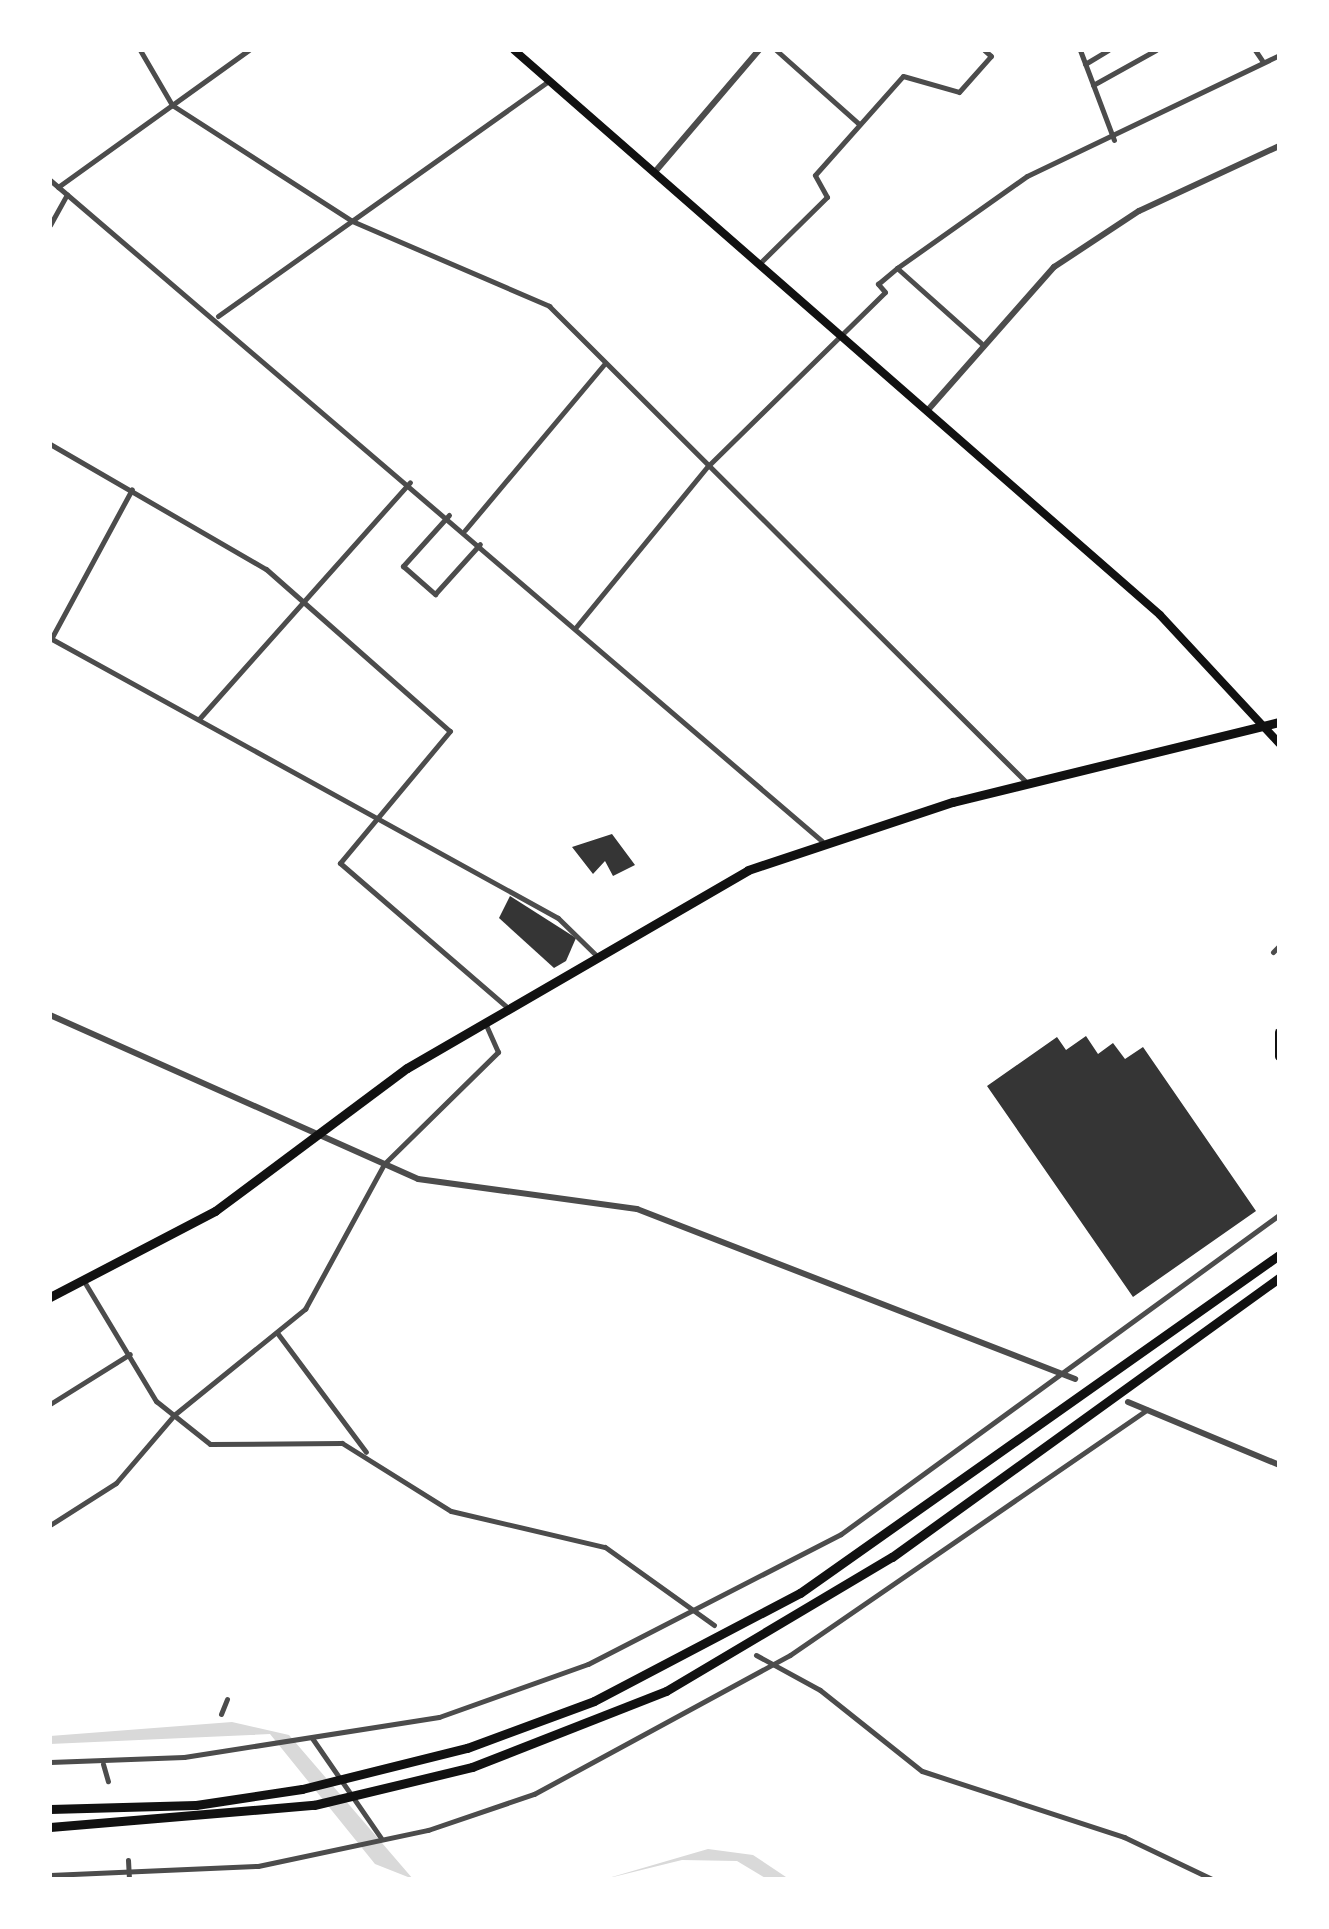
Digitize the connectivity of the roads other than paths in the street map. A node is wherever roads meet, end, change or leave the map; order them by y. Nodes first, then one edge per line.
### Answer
1 (140, 50) edge
2 (249, 50) edge
3 (514, 50) edge
4 (759, 50) edge
5 (776, 50) edge
6 (984, 50) edge
7 (1080, 50) edge
8 (1108, 50) edge
9 (1156, 50) edge
10 (1255, 50) edge
11 (1279, 54) edge
12 (1262, 62) junction
13 (1085, 64) junction
14 (549, 81) junction
15 (1093, 84) junction
16 (172, 105) junction
17 (859, 124) junction
18 (1114, 140) junction
19 (1279, 146) edge
20 (653, 174) junction
21 (50, 180) edge
22 (58, 187) junction
23 (67, 194) junction
24 (352, 221) junction
25 (50, 225) edge
26 (759, 265) junction
27 (897, 268) junction
28 (218, 316) junction
29 (840, 335) junction
30 (981, 344) junction
31 (606, 362) junction
32 (927, 411) junction
33 (50, 444) edge
34 (708, 466) junction
35 (410, 482) junction
36 (132, 489) junction
37 (449, 515) junction
38 (466, 530) junction
39 (480, 544) junction
40 (304, 602) junction
41 (576, 627) junction
42 (50, 639) edge
43 (199, 718) junction
44 (1279, 722) edge
45 (1265, 726) junction
46 (1279, 743) edge
47 (1029, 785) junction
48 (378, 818) junction
49 (822, 841) junction
50 (1279, 946) edge
51 (1273, 952) dead end
52 (597, 956) junction
53 (507, 1007) junction
54 (50, 1015) edge
55 (484, 1022) junction
56 (1279, 1032) edge
57 (1279, 1056) edge
58 (316, 1136) junction
59 (384, 1164) junction
60 (1279, 1215) edge
61 (1279, 1254) edge
62 (1279, 1278) edge
63 (85, 1283) junction
64 (50, 1297) edge
65 (278, 1334) junction
66 (130, 1354) junction
67 (1058, 1372) junction
68 (1075, 1379) dead end
69 (1128, 1402) dead end
70 (50, 1404) edge
71 (1147, 1410) junction
72 (174, 1415) junction
73 (366, 1452) junction
74 (1279, 1465) edge
75 (50, 1524) edge
76 (696, 1614) junction
77 (714, 1625) dead end
78 (756, 1655) dead end
79 (772, 1664) junction
80 (227, 1700) dead end
81 (221, 1714) dead end
82 (312, 1738) junction
83 (50, 1762) edge
84 (103, 1764) junction
85 (108, 1781) dead end
86 (50, 1810) edge
87 (50, 1827) edge
88 (381, 1838) junction
89 (128, 1860) dead end
90 (50, 1874) edge
91 (130, 1877) edge
92 (1212, 1879) edge

1 - 16 street
2 - 16 street
3 - 14 main road
4 - 20 street
5 - 17 street
6 - 17 street
7 - 13 street
8 - 13 street
9 - 15 street
10 - 12 street
11 - 12 street
12 - 18 street
13 - 15 street
14 - 20 main road
14 - 24 street
15 - 18 street
16 - 22 street
16 - 24 street
17 - 26 street
18 - 27 street
19 - 30 street
20 - 26 main road
21 - 22 street
22 - 23 street
23 - 25 street
23 - 28 street
24 - 28 street
24 - 31 street
26 - 29 main road
27 - 29 street
27 - 30 street
28 - 35 street
29 - 32 main road
29 - 34 street
30 - 32 street
31 - 34 street
31 - 38 street
32 - 45 main road
33 - 36 street
34 - 41 street
34 - 47 street
35 - 37 street
35 - 40 street
36 - 40 street
36 - 42 street
37 - 38 street
37 - 39 street
38 - 39 street
39 - 41 street
40 - 43 street
40 - 48 street
41 - 49 street
42 - 43 street
43 - 48 street
44 - 45 highway
45 - 46 main road
45 - 47 highway
47 - 49 highway
48 - 52 street
48 - 53 street
49 - 52 highway
50 - 51 street
52 - 53 highway
53 - 55 highway
54 - 58 street
55 - 58 highway
55 - 59 street
56 - 57 highway
58 - 59 street
58 - 63 highway
59 - 65 street
59 - 67 street
60 - 67 street
61 - 86 highway
62 - 87 highway
63 - 64 highway
63 - 66 street
65 - 72 street
65 - 73 street
66 - 70 street
66 - 72 street
67 - 68 street
67 - 76 street
69 - 71 street
71 - 74 street
71 - 79 street
72 - 73 street
72 - 75 street
73 - 76 street
76 - 77 street
76 - 82 street
78 - 79 street
79 - 88 street
79 - 92 street
80 - 81 street
82 - 84 street
82 - 88 street
83 - 84 street
84 - 85 street
88 - 91 street
89 - 91 street
90 - 91 street

